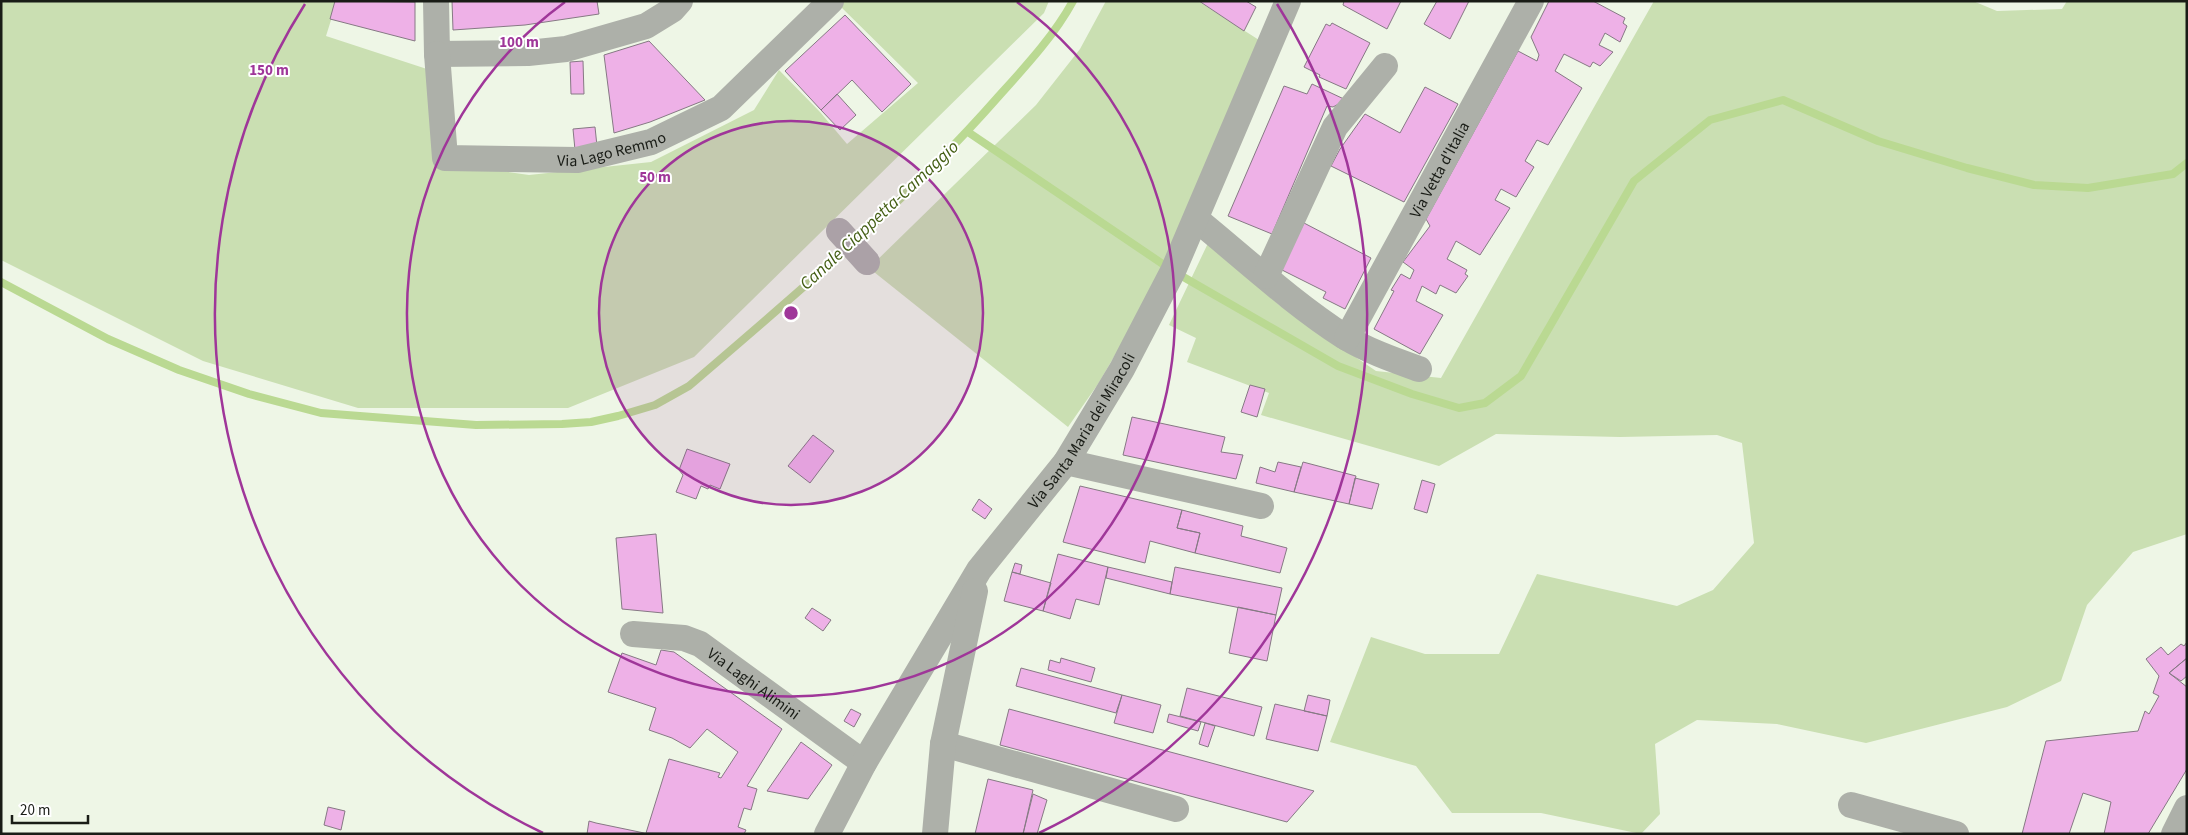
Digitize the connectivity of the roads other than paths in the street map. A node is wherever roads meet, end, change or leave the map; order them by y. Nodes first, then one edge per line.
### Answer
1 (436, 1) edge
2 (680, 1) edge
3 (831, 1) edge
4 (1288, 1) edge
5 (1531, 1) edge
6 (437, 54) junction
7 (1384, 66) dead end
8 (1196, 218) junction
9 (839, 231) dead end
10 (867, 262) dead end
11 (1266, 276) junction
12 (1347, 338) junction
13 (1419, 369) dead end
14 (1066, 462) junction
15 (1261, 506) dead end
16 (979, 570) junction
17 (633, 634) dead end
18 (943, 744) junction
19 (864, 763) junction
20 (1851, 805) dead end
21 (2187, 808) edge
22 (1176, 809) dead end
23 (827, 834) edge
24 (935, 834) edge
25 (1956, 834) edge
26 (2174, 834) edge

1 - 6 street
2 - 6 street
3 - 6 street, Via Lago Remmo
4 - 8 street, Via Santa Maria dei Miracoli
5 - 12 street, Via Vetta d'Italia
7 - 11 street
8 - 11 street
8 - 14 street, Via Santa Maria dei Miracoli
9 - 10 street
11 - 12 street
12 - 13 street
14 - 15 street
14 - 16 street, Via Santa Maria dei Miracoli
16 - 18 street
16 - 19 street, Via Santa Maria dei Miracoli
17 - 19 street, Via Laghi Alimini
18 - 22 street
18 - 24 street
19 - 23 street, Via Santa Maria dei Miracoli
20 - 25 street
21 - 26 street

